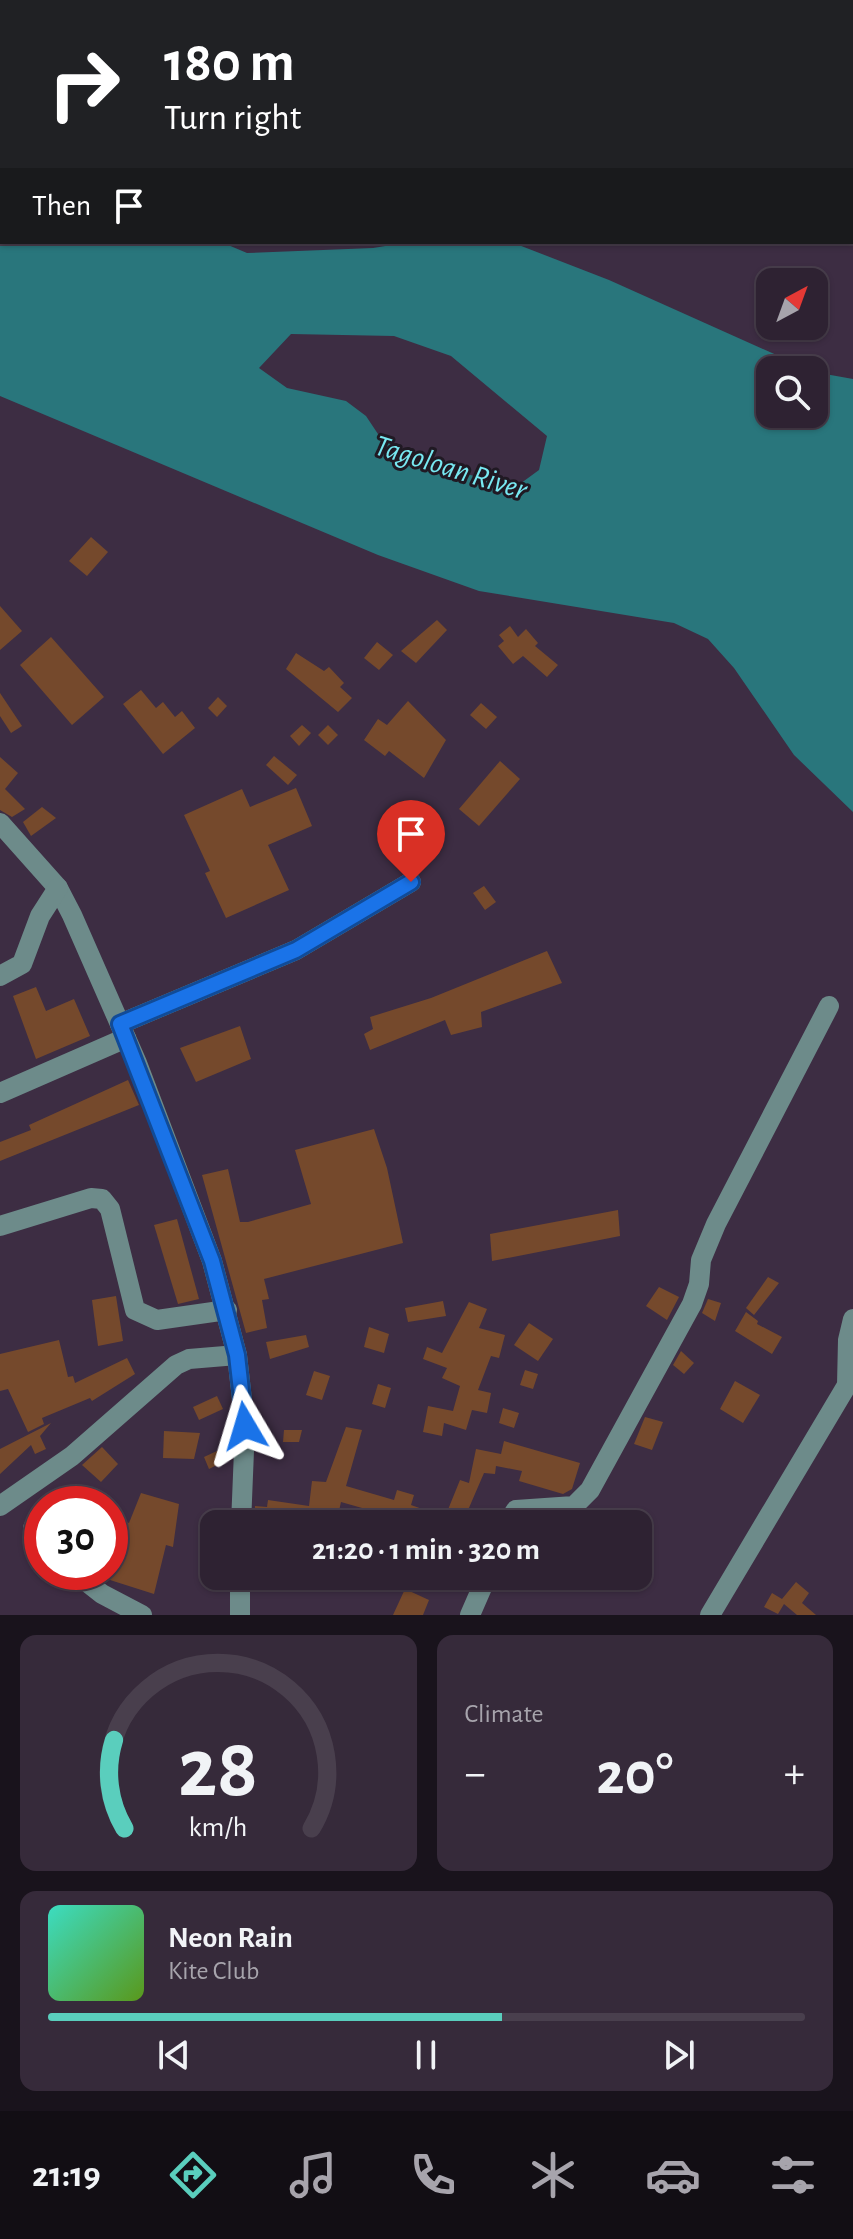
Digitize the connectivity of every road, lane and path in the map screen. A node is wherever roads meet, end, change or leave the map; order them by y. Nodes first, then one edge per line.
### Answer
1 (0, 823) edge
2 (411, 882) dead end
3 (58, 888) junction
4 (0, 976) edge
5 (829, 1006) dead end
6 (123, 1031) junction
7 (0, 1093) edge
8 (0, 1226) edge
9 (227, 1310) junction
10 (853, 1319) edge
11 (237, 1355) junction
12 (0, 1506) edge
13 (242, 1510) edge
14 (516, 1510) edge
15 (97, 1590) edge
16 (240, 1590) edge
17 (481, 1590) edge
18 (142, 1615) edge
19 (240, 1615) edge
20 (470, 1615) edge
21 (710, 1615) edge

1 - 3 street
2 - 6 street
3 - 4 street
3 - 6 street
5 - 14 street
6 - 7 street
6 - 9 street
8 - 9 street
9 - 11 street
10 - 21 street
11 - 12 street
11 - 13 street
15 - 18 street
16 - 19 street
17 - 20 street

